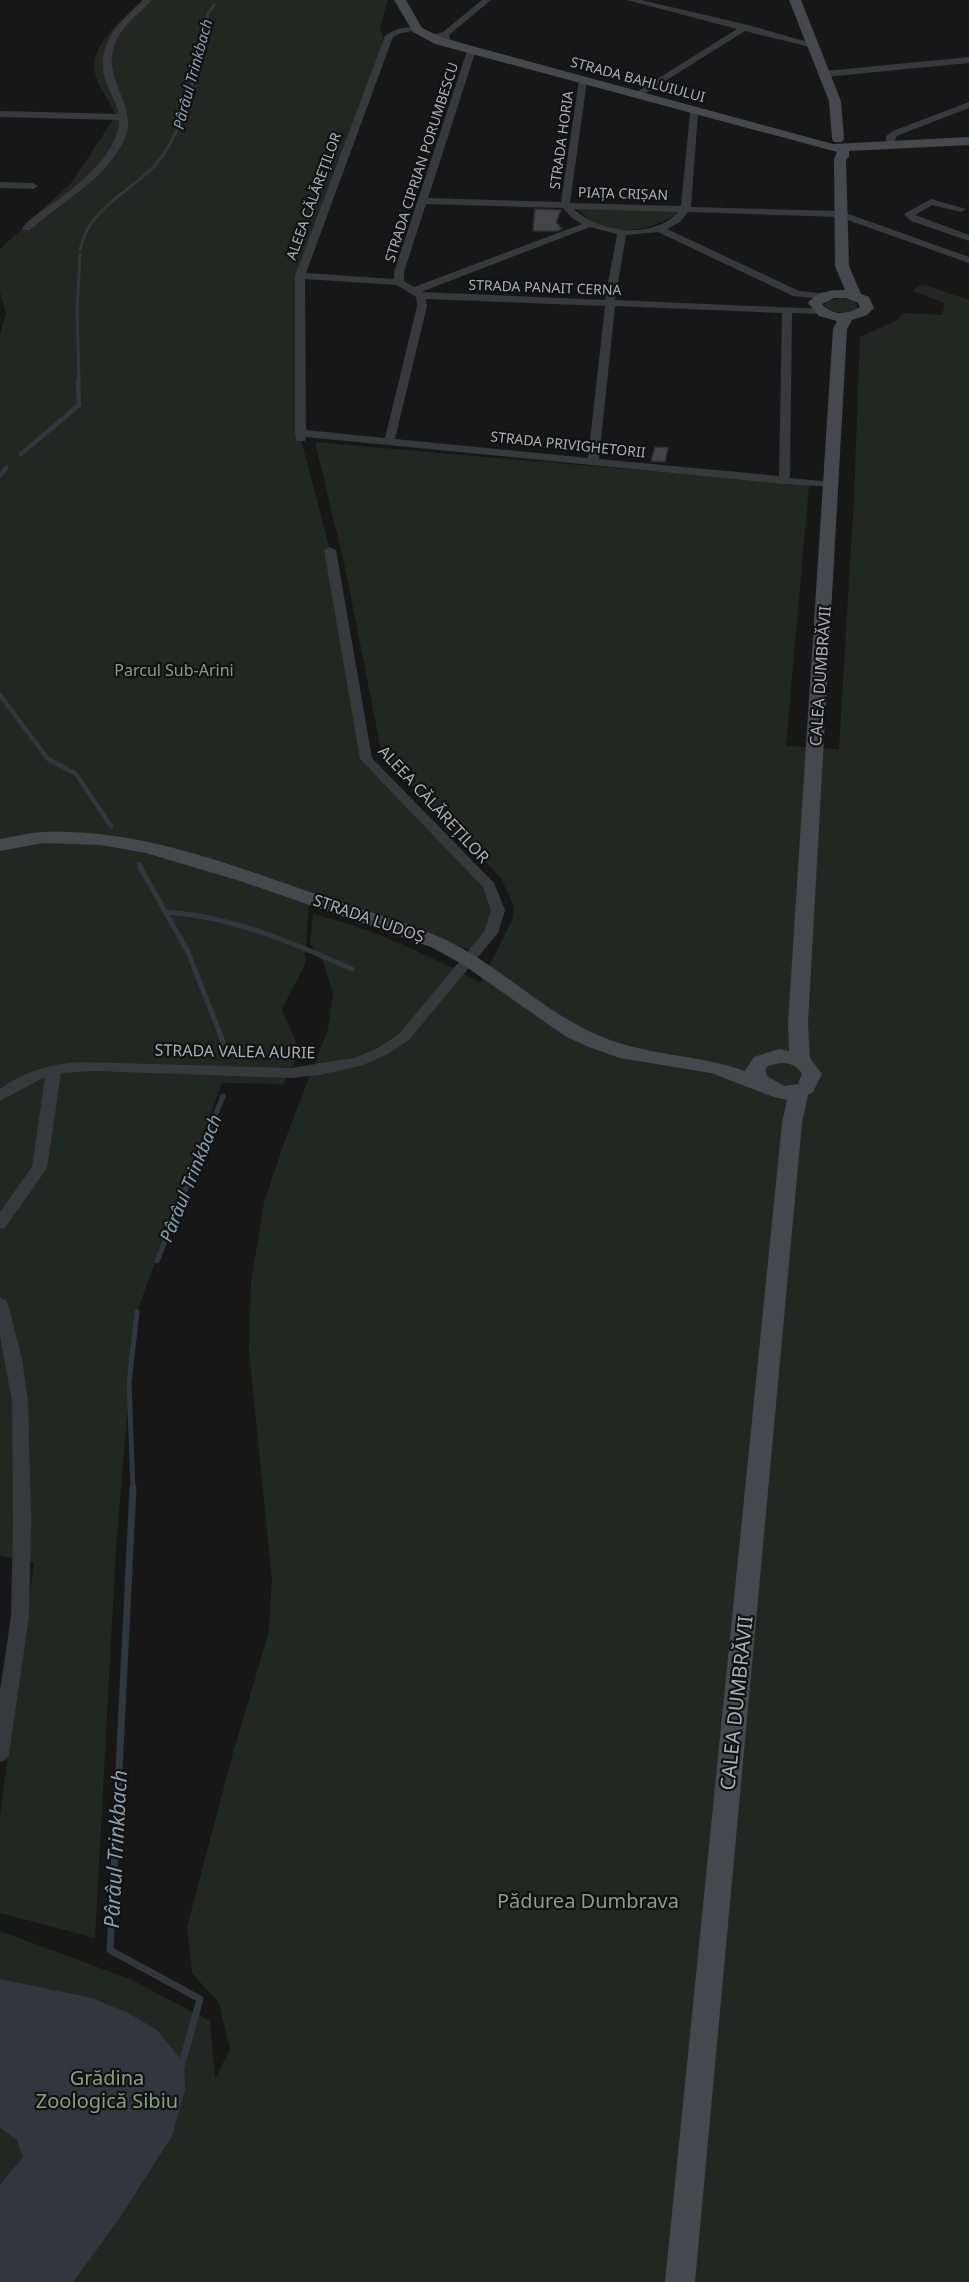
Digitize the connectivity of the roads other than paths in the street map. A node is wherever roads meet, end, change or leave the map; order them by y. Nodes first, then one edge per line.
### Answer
1 (148, 0) edge
2 (400, 0) edge
3 (487, 0) edge
4 (632, 0) edge
5 (795, 0) edge
6 (658, 3) edge
7 (745, 27) junction
8 (420, 32) junction
9 (445, 34) junction
10 (814, 45) junction
11 (472, 50) junction
12 (969, 60) edge
13 (825, 74) junction
14 (583, 80) junction
15 (638, 95) junction
16 (969, 105) edge
17 (691, 109) junction
18 (0, 114) edge
19 (124, 117) junction
20 (969, 141) edge
21 (891, 144) junction
22 (839, 146) junction
23 (0, 185) edge
24 (33, 186) dead end
25 (422, 201) junction
26 (566, 205) junction
27 (686, 208) junction
28 (966, 208) edge
29 (840, 214) junction
30 (588, 225) junction
31 (27, 228) dead end
32 (658, 228) junction
33 (622, 232) junction
34 (969, 238) edge
35 (969, 260) edge
36 (842, 266) junction
37 (300, 276) junction
38 (399, 282) junction
39 (418, 293) junction
40 (797, 294) junction
41 (855, 296) junction
42 (610, 302) junction
43 (819, 309) junction
44 (300, 436) joint
45 (389, 442) junction
46 (593, 462) junction
47 (784, 481) junction
48 (832, 486) junction
49 (330, 550) dead end
50 (0, 845) edge
51 (469, 960) junction
52 (798, 1023) junction
53 (800, 1060) junction
54 (54, 1069) junction
55 (768, 1073) junction
56 (798, 1091) junction
57 (0, 1096) edge
58 (792, 1124) junction
59 (0, 1224) edge
60 (0, 1304) edge
61 (0, 1754) edge
62 (680, 2282) edge

1 - 19 street
2 - 8 main road
3 - 9 street
4 - 6 street
5 - 10 main road, CALEA DUMBRĂVII
6 - 7 street
7 - 10 street
7 - 15 street
8 - 9 street
8 - 11 main road, STRADA BAHLUIULUI
8 - 37 street, ALEEA CĂLĂREȚILOR
9 - 11 street
10 - 13 main road, CALEA DUMBRĂVII
11 - 14 main road, STRADA BAHLUIULUI
11 - 25 street, STRADA CIPRIAN PORUMBESCU
12 - 13 street
13 - 22 main road, CALEA DUMBRĂVII
14 - 15 main road, STRADA BAHLUIULUI
14 - 26 street, STRADA HORIA
15 - 17 main road, STRADA BAHLUIULUI
16 - 21 street
17 - 22 main road, STRADA BAHLUIULUI
17 - 27 street
18 - 19 street
19 - 31 street
20 - 21 main road, STRADA BAHLUIULUI
21 - 22 main road, STRADA BAHLUIULUI
22 - 29 main road, CALEA DUMBRĂVII
23 - 24 street
25 - 26 street
25 - 38 street, STRADA CIPRIAN PORUMBESCU
26 - 27 street, PIAȚA CRIȘAN
26 - 30 street, PIAȚA CRIȘAN
27 - 29 street
27 - 32 street, PIAȚA CRIȘAN
28 - 34 street
29 - 35 street
29 - 36 main road, CALEA DUMBRĂVII
30 - 33 street, PIAȚA CRIȘAN
30 - 39 street
32 - 33 street, PIAȚA CRIȘAN
32 - 40 street
33 - 42 street
36 - 41 main road, CALEA DUMBRĂVII
36 - 43 main road, CALEA DUMBRĂVII
37 - 38 street, STRADA PANAIT CERNA
37 - 44 street, ALEEA CĂLĂREȚILOR
38 - 39 street, STRADA PANAIT CERNA
39 - 42 street, STRADA PANAIT CERNA
39 - 45 street
40 - 43 street
40 - 43 street
41 - 43 main road
41 - 43 main road, CALEA DUMBRĂVII
42 - 43 street, STRADA PANAIT CERNA
42 - 46 street
43 - 47 street, CALEA DUMBRĂVII
43 - 48 main road, CALEA DUMBRĂVII
44 - 45 street, STRADA PRIVIGHETORII
45 - 46 street, STRADA PRIVIGHETORII
46 - 47 street, STRADA PRIVIGHETORII
47 - 48 street, STRADA PRIVIGHETORII
48 - 52 main road, CALEA DUMBRĂVII
49 - 51 street, ALEEA CĂLĂREȚILOR
50 - 51 main road, STRADA LUDOȘ
51 - 54 street, STRADA VALEA AURIE
51 - 55 main road, STRADA LUDOȘ
52 - 53 main road, CALEA DUMBRĂVII
52 - 55 main road, CALEA DUMBRĂVII
53 - 55 main road
53 - 56 main road, CALEA DUMBRĂVII
54 - 57 street, STRADA VALEA AURIE
54 - 59 street
55 - 56 main road
55 - 58 main road
56 - 58 main road, CALEA DUMBRĂVII
58 - 62 main road, CALEA DUMBRĂVII
60 - 61 street

